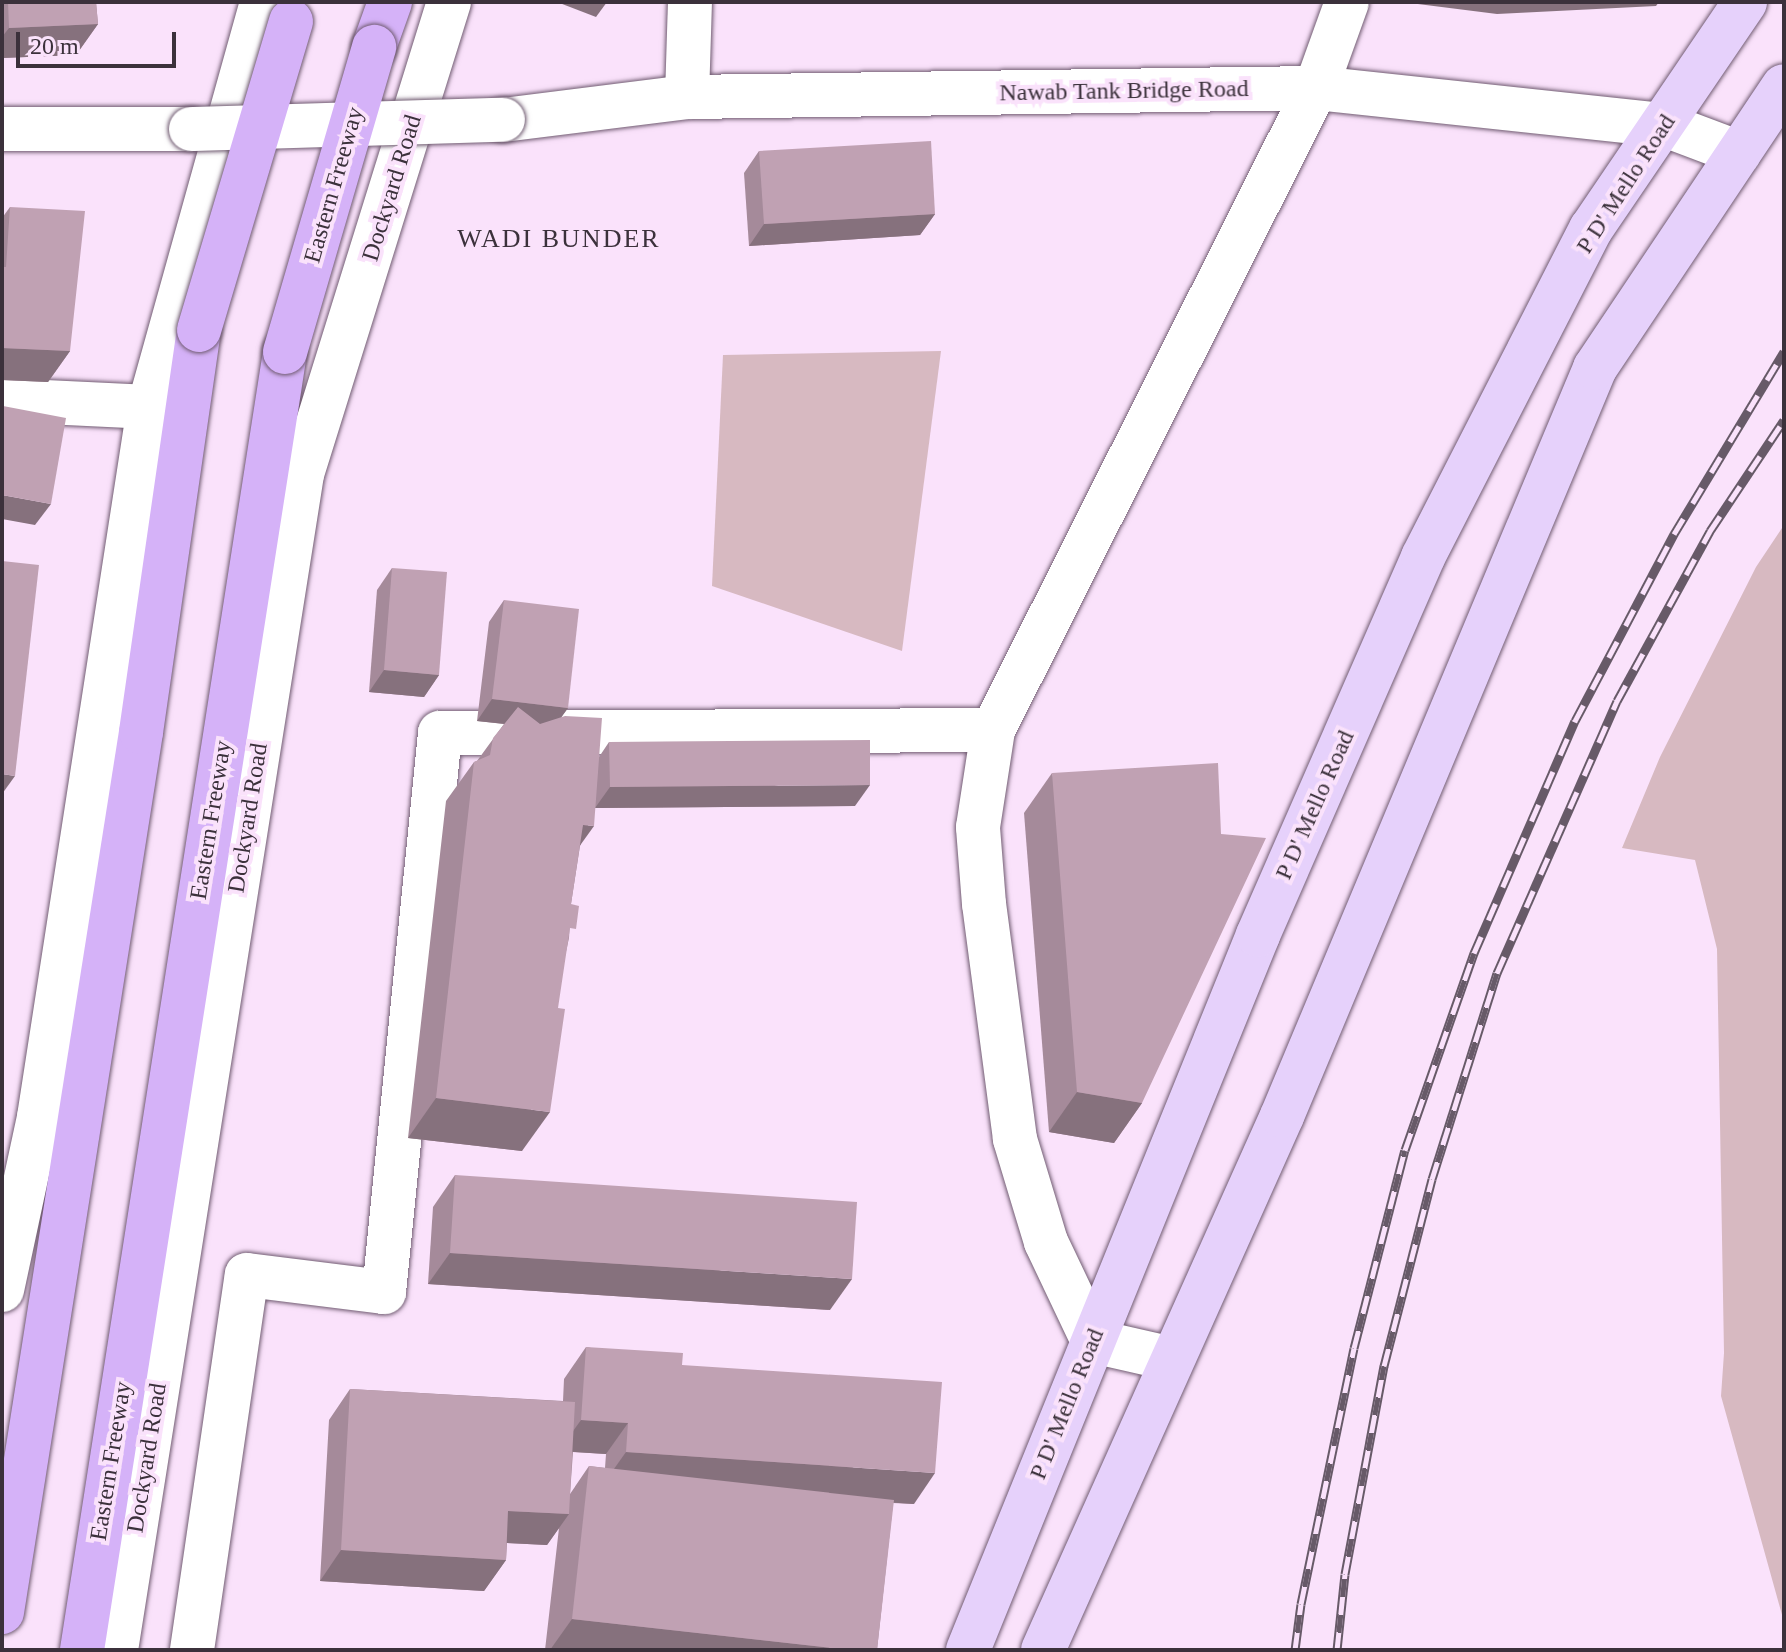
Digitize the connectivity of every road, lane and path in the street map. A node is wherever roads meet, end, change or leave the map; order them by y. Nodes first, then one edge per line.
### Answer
1 (262, 2) edge
2 (297, 2) edge
3 (390, 2) edge
4 (449, 2) edge
5 (690, 2) edge
6 (1347, 2) edge
7 (1745, 2) edge
8 (1784, 86) edge
9 (1316, 88) junction
10 (687, 97) junction
11 (416, 112) junction
12 (210, 122) junction
13 (1665, 125) junction
14 (2, 129) edge
15 (1739, 153) junction
16 (2, 400) edge
17 (149, 407) junction
18 (993, 730) junction
19 (2, 1290) edge
20 (1093, 1341) junction
21 (1172, 1359) junction
22 (2, 1612) edge
23 (82, 1650) edge
24 (116, 1650) edge
25 (192, 1650) edge
26 (968, 1650) edge
27 (1043, 1650) edge

1 - 12 street
2 - 22 highway, bridge
3 - 23 highway, Eastern Freeway, bridge
4 - 11 street, Dockyard Road
5 - 10 street
6 - 9 street
7 - 13 main road, P D' Mello Road
8 - 15 main road
9 - 10 street, Nawab Tank Bridge Road
9 - 13 street, Nawab Tank Bridge Road
9 - 18 street
10 - 12 street, Nawab Tank Bridge Road, bridge
11 - 12 street
11 - 24 street, Dockyard Road
12 - 14 street
12 - 17 street
13 - 15 street, Nawab Tank Bridge Road
13 - 20 main road, P D' Mello Road
15 - 21 main road
16 - 17 street
17 - 19 street
18 - 20 street
18 - 25 street
20 - 21 street
20 - 26 main road, P D' Mello Road
21 - 27 main road

